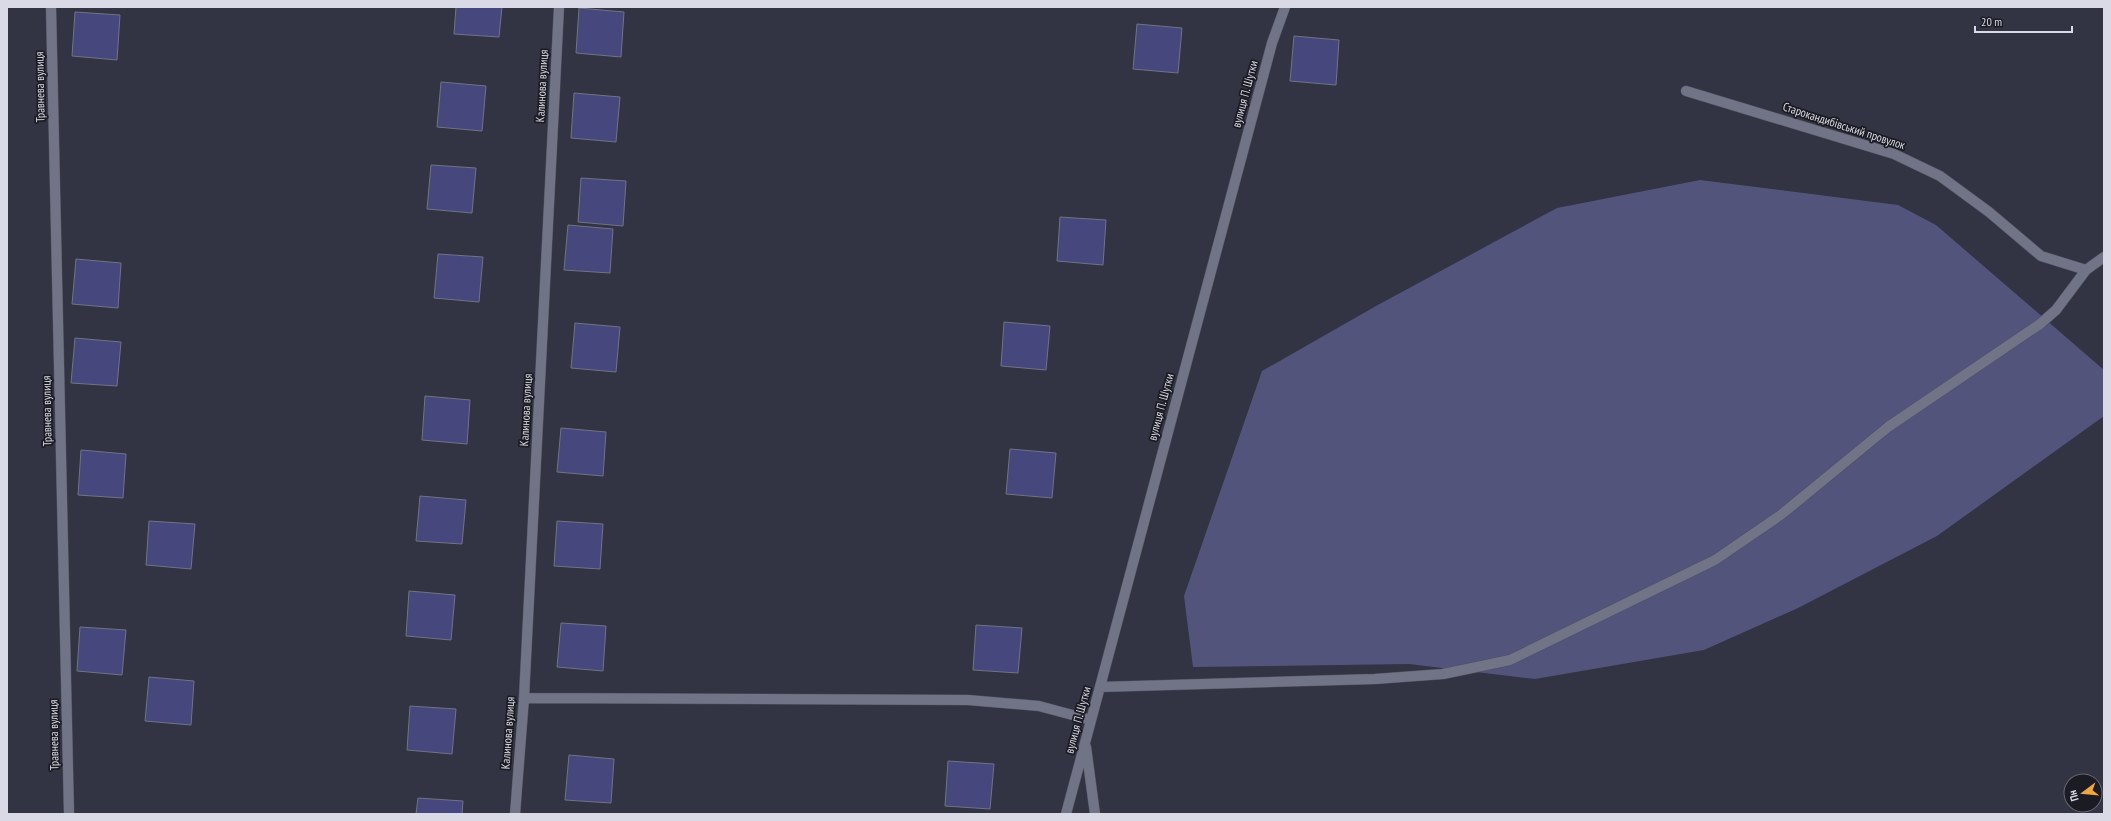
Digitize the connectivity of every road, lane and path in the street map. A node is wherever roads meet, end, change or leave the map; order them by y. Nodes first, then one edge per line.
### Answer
1 (51, 7) edge
2 (559, 7) edge
3 (1285, 7) edge
4 (1686, 91) dead end
5 (2104, 257) edge
6 (2086, 270) junction
7 (1100, 687) junction
8 (524, 698) junction
9 (1091, 720) junction
10 (1085, 742) junction
11 (69, 814) edge
12 (516, 814) edge
13 (1066, 814) edge
14 (1095, 814) edge

1 - 11 street, Травнева вулиця
2 - 8 street, Калинова вулиця
3 - 7 street, вулиця П. Шутки
4 - 6 street, Старокандибівський провулок
5 - 6 street
6 - 7 street
7 - 9 street, вулиця П. Шутки
8 - 9 street
8 - 12 street, Калинова вулиця
9 - 10 street, вулиця П. Шутки
10 - 13 street, вулиця П. Шутки
10 - 14 street

